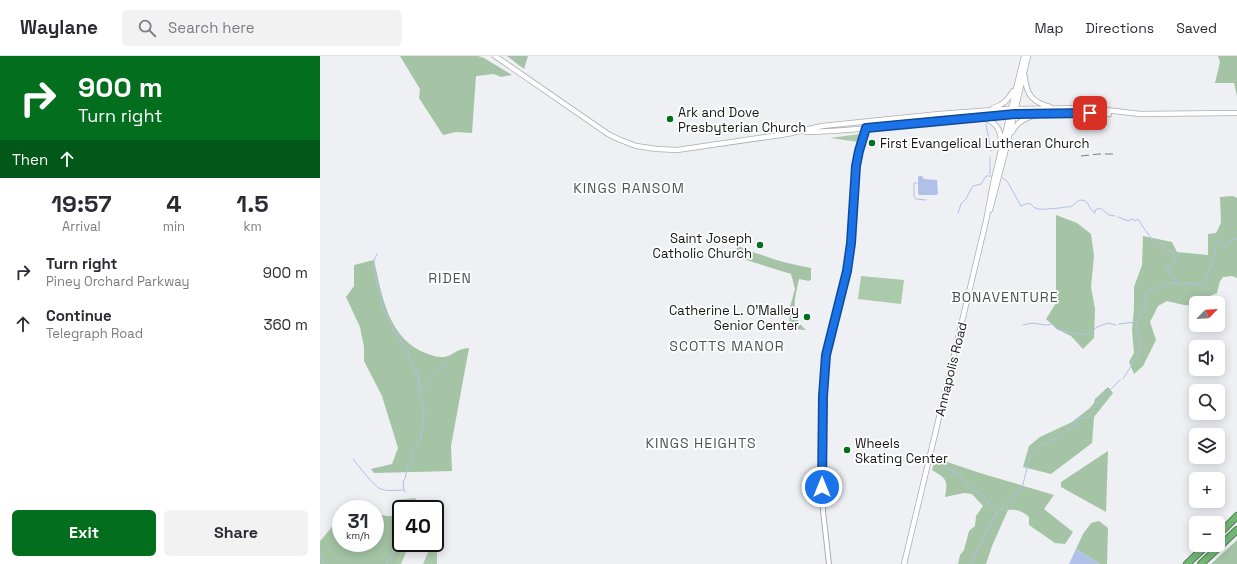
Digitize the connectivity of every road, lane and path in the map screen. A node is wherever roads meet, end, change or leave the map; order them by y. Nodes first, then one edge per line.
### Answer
1 (495, 56) edge
2 (1024, 56) edge
3 (1028, 56) edge
4 (1025, 71) junction
5 (1017, 82) junction
6 (1057, 108) junction
7 (984, 111) junction
8 (1013, 111) junction
9 (1046, 113) junction
10 (1237, 113) edge
11 (1140, 114) junction
12 (976, 117) junction
13 (869, 122) junction
14 (866, 128) junction
15 (796, 132) junction
16 (1002, 144) junction
17 (1007, 145) junction
18 (986, 221) junction
19 (1237, 516) edge
20 (1225, 528) edge
21 (1237, 530) edge
22 (1200, 552) edge
23 (829, 564) edge
24 (904, 564) edge
25 (1187, 564) edge
26 (1201, 564) edge

1 - 15 main road
2 - 5 main road, Annapolis Road
3 - 4 main road, Annapolis Road
4 - 6 main road
4 - 8 main road, Annapolis Road
5 - 7 main road
5 - 8 main road, Annapolis Road
6 - 8 main road
6 - 11 main road
7 - 8 main road
7 - 13 main road
8 - 9 main road
8 - 12 main road
8 - 16 main road, Annapolis Road
8 - 17 main road, Annapolis Road
9 - 11 main road
9 - 17 main road
10 - 11 main road
12 - 14 main road
12 - 16 main road
13 - 14 street
13 - 15 main road
14 - 15 main road
14 - 23 street
16 - 18 main road, Annapolis Road
17 - 18 main road, Annapolis Road
18 - 24 main road, Annapolis Road
19 - 20 highway
21 - 26 highway
22 - 25 highway

